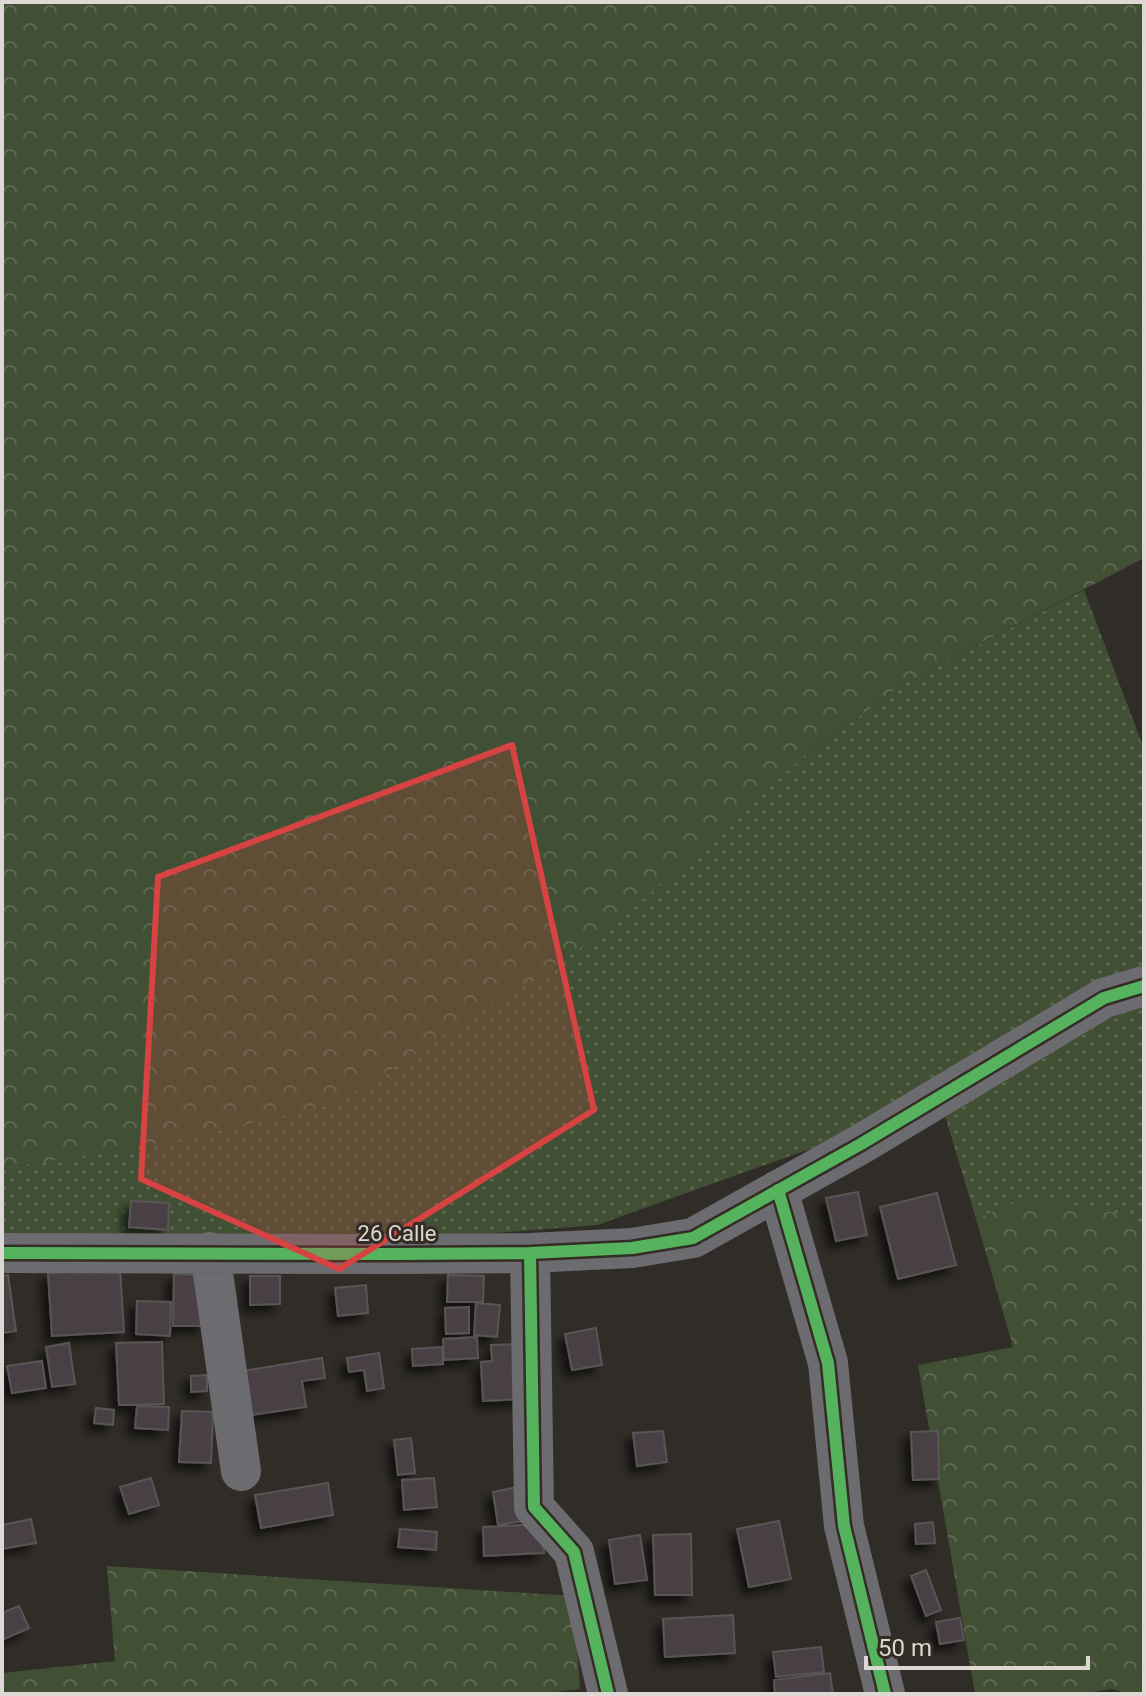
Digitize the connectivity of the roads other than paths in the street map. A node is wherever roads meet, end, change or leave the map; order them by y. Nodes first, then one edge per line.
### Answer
1 (1144, 986) edge
2 (778, 1190) junction
3 (210, 1252) junction
4 (2, 1253) edge
5 (530, 1253) junction
6 (241, 1471) dead end
7 (608, 1694) edge
8 (885, 1694) edge

1 - 2 street, 26 Calle
2 - 5 street, 26 Calle
2 - 8 street
3 - 4 street, 26 Calle
3 - 5 street, 26 Calle
3 - 6 street
5 - 7 street

